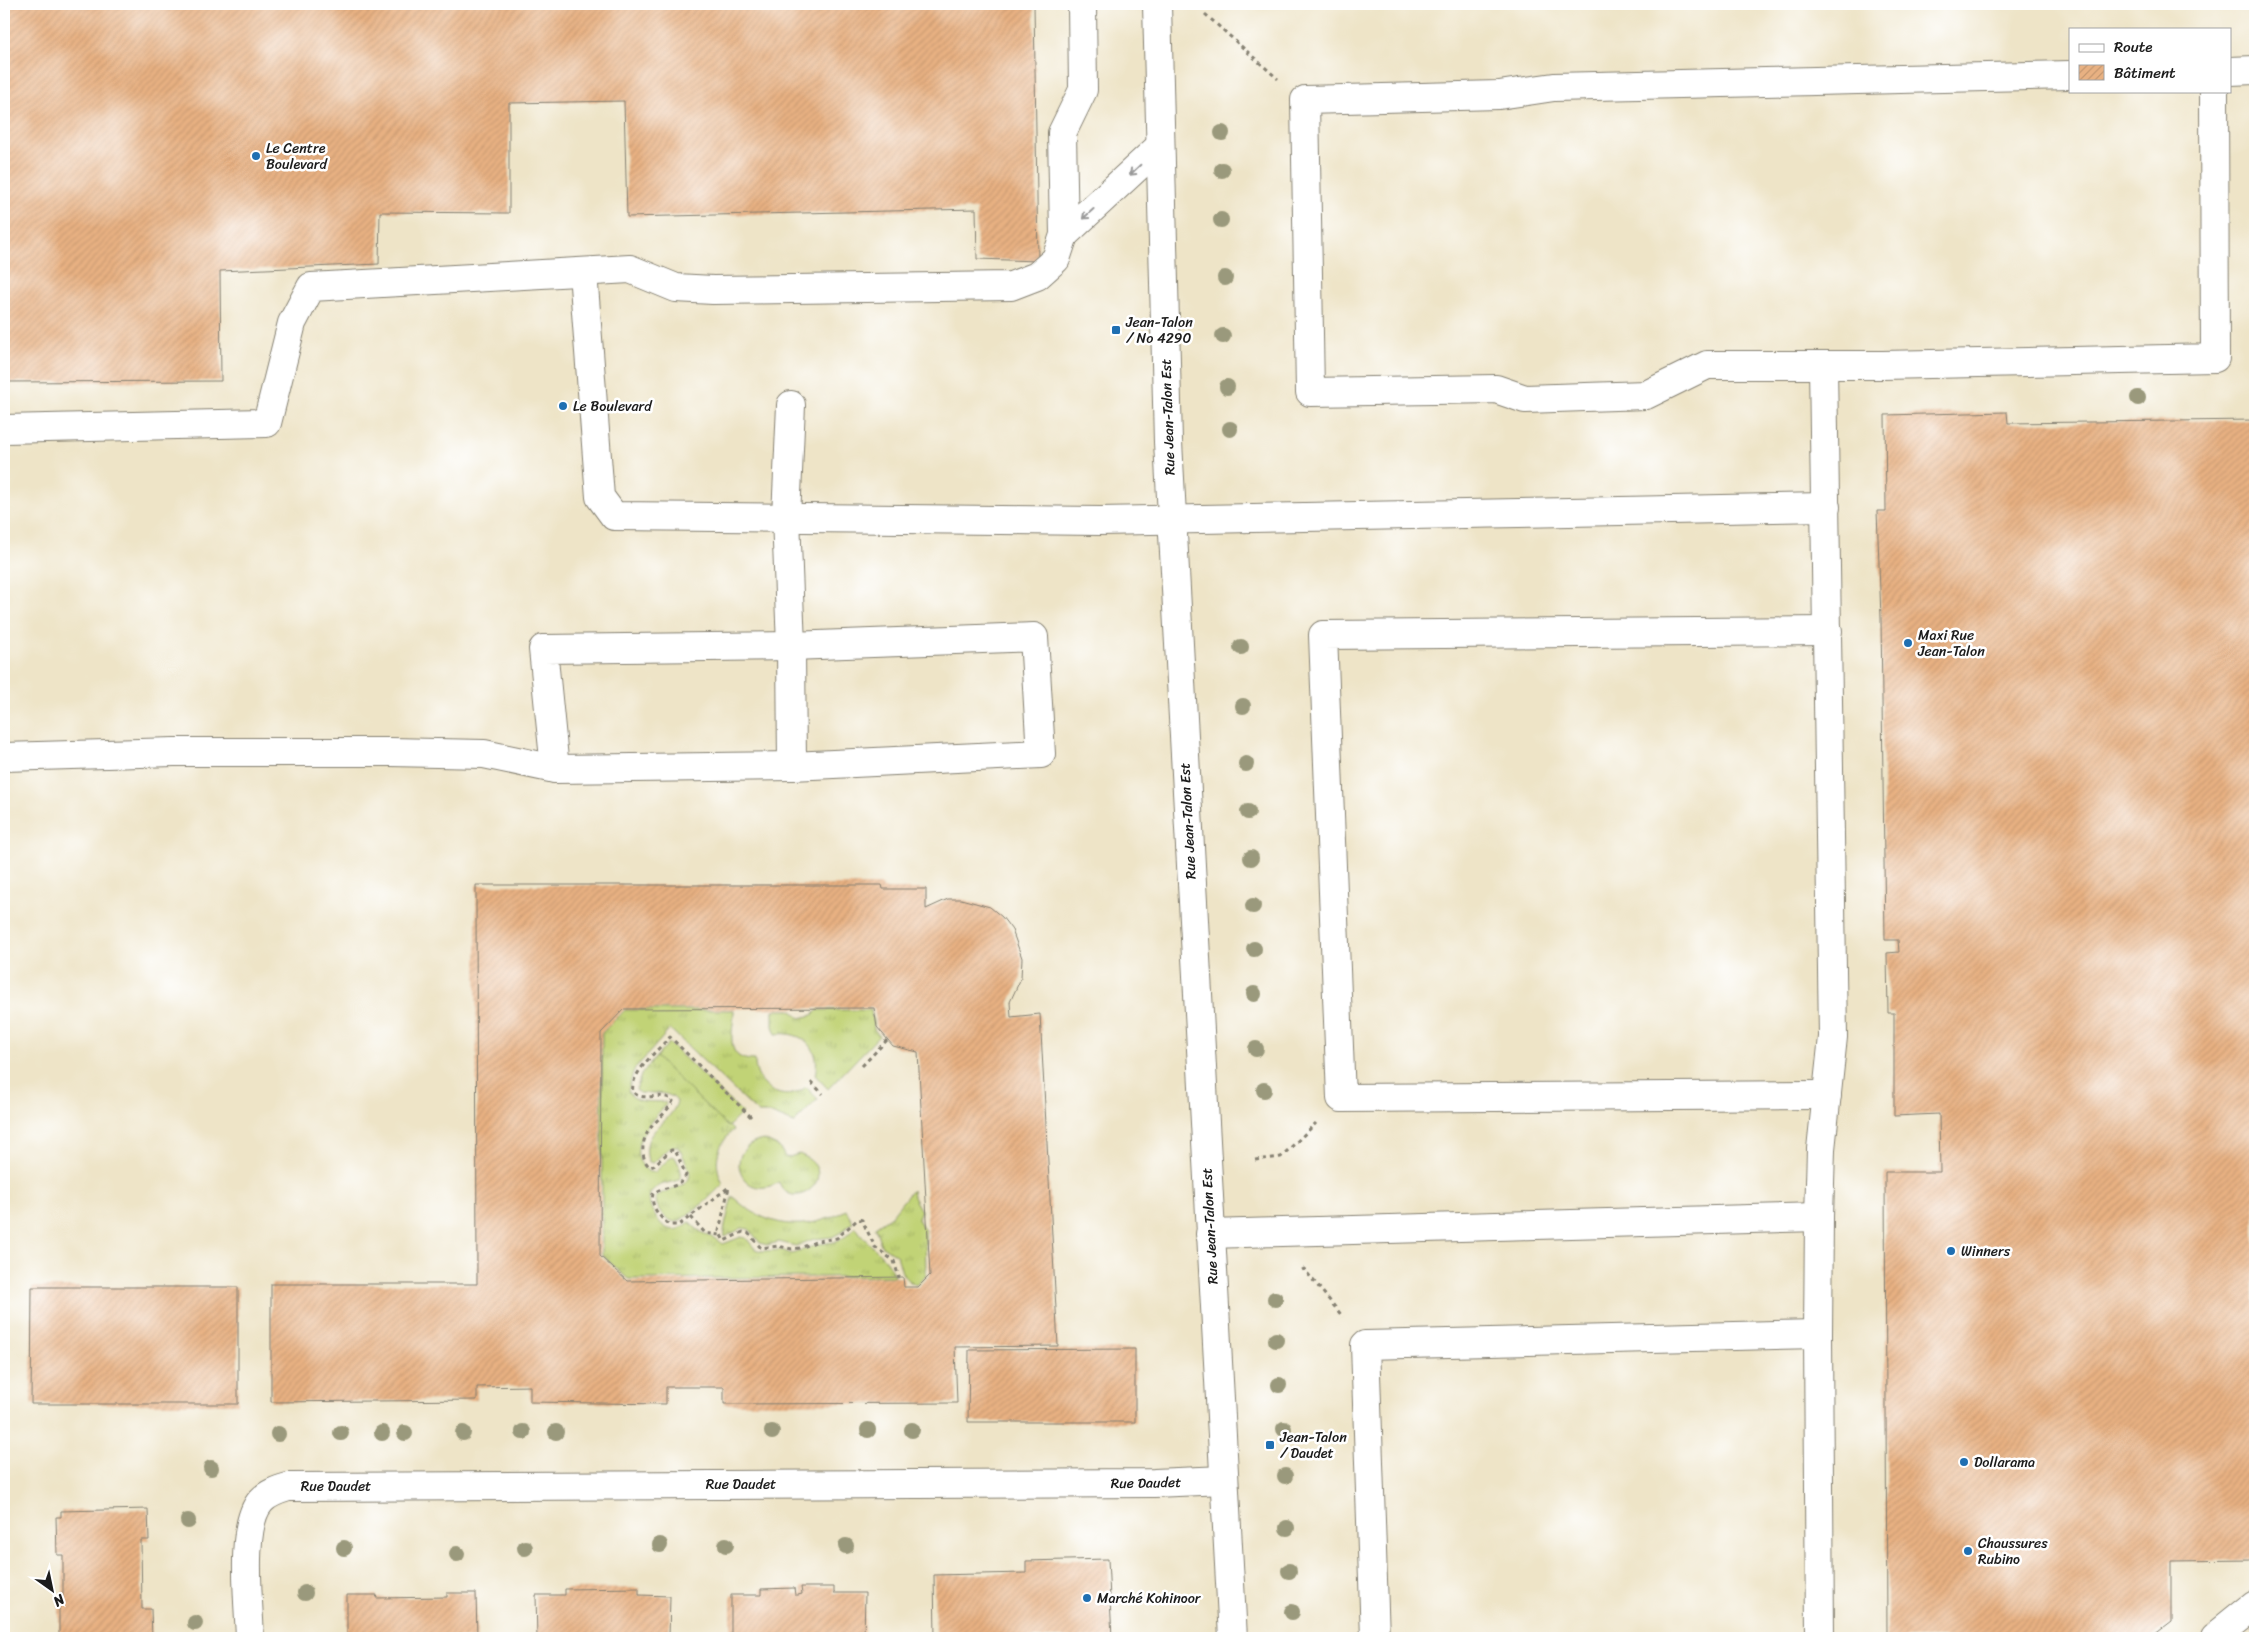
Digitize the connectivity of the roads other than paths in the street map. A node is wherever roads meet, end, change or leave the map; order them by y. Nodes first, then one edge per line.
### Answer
1 (1082, 4) edge
2 (1156, 4) edge
3 (2255, 70) edge
4 (2232, 71) edge
5 (2069, 75) edge
6 (2214, 92) edge
7 (1159, 147) junction
8 (1064, 235) junction
9 (583, 272) junction
10 (1823, 365) junction
11 (791, 405) dead end
12 (4, 429) edge
13 (1826, 508) junction
14 (786, 517) junction
15 (1172, 520) junction
16 (1828, 631) junction
17 (791, 646) junction
18 (4, 757) edge
19 (792, 766) junction
20 (555, 769) junction
21 (1827, 1095) junction
22 (1819, 1218) junction
23 (1210, 1234) junction
24 (1818, 1334) junction
25 (1224, 1480) junction
26 (2255, 1604) edge
27 (250, 1638) edge
28 (1233, 1638) edge
29 (1375, 1638) edge
30 (1820, 1638) edge
31 (2213, 1638) edge

1 - 8 main road
2 - 7 main road, Rue Jean-Talon Est
3 - 4 main road
5 - 10 main road
6 - 10 main road
7 -> 8 main road
7 - 15 main road, Rue Jean-Talon Est
8 - 9 main road
9 - 12 main road
9 - 14 main road
10 - 13 main road
11 - 14 main road
13 - 15 main road
13 - 16 main road
14 - 15 main road
14 - 17 main road
15 - 23 main road, Rue Jean-Talon Est
16 - 21 main road
16 - 21 main road
17 - 19 main road
17 - 19 main road
17 - 20 main road
18 - 20 main road
19 - 20 main road
21 - 22 main road
22 - 23 main road
22 - 24 main road
23 - 25 main road, Rue Jean-Talon Est
24 - 29 main road
24 - 30 main road
25 - 27 main road, Rue Daudet
25 - 28 main road, Rue Jean-Talon Est
26 - 31 main road

